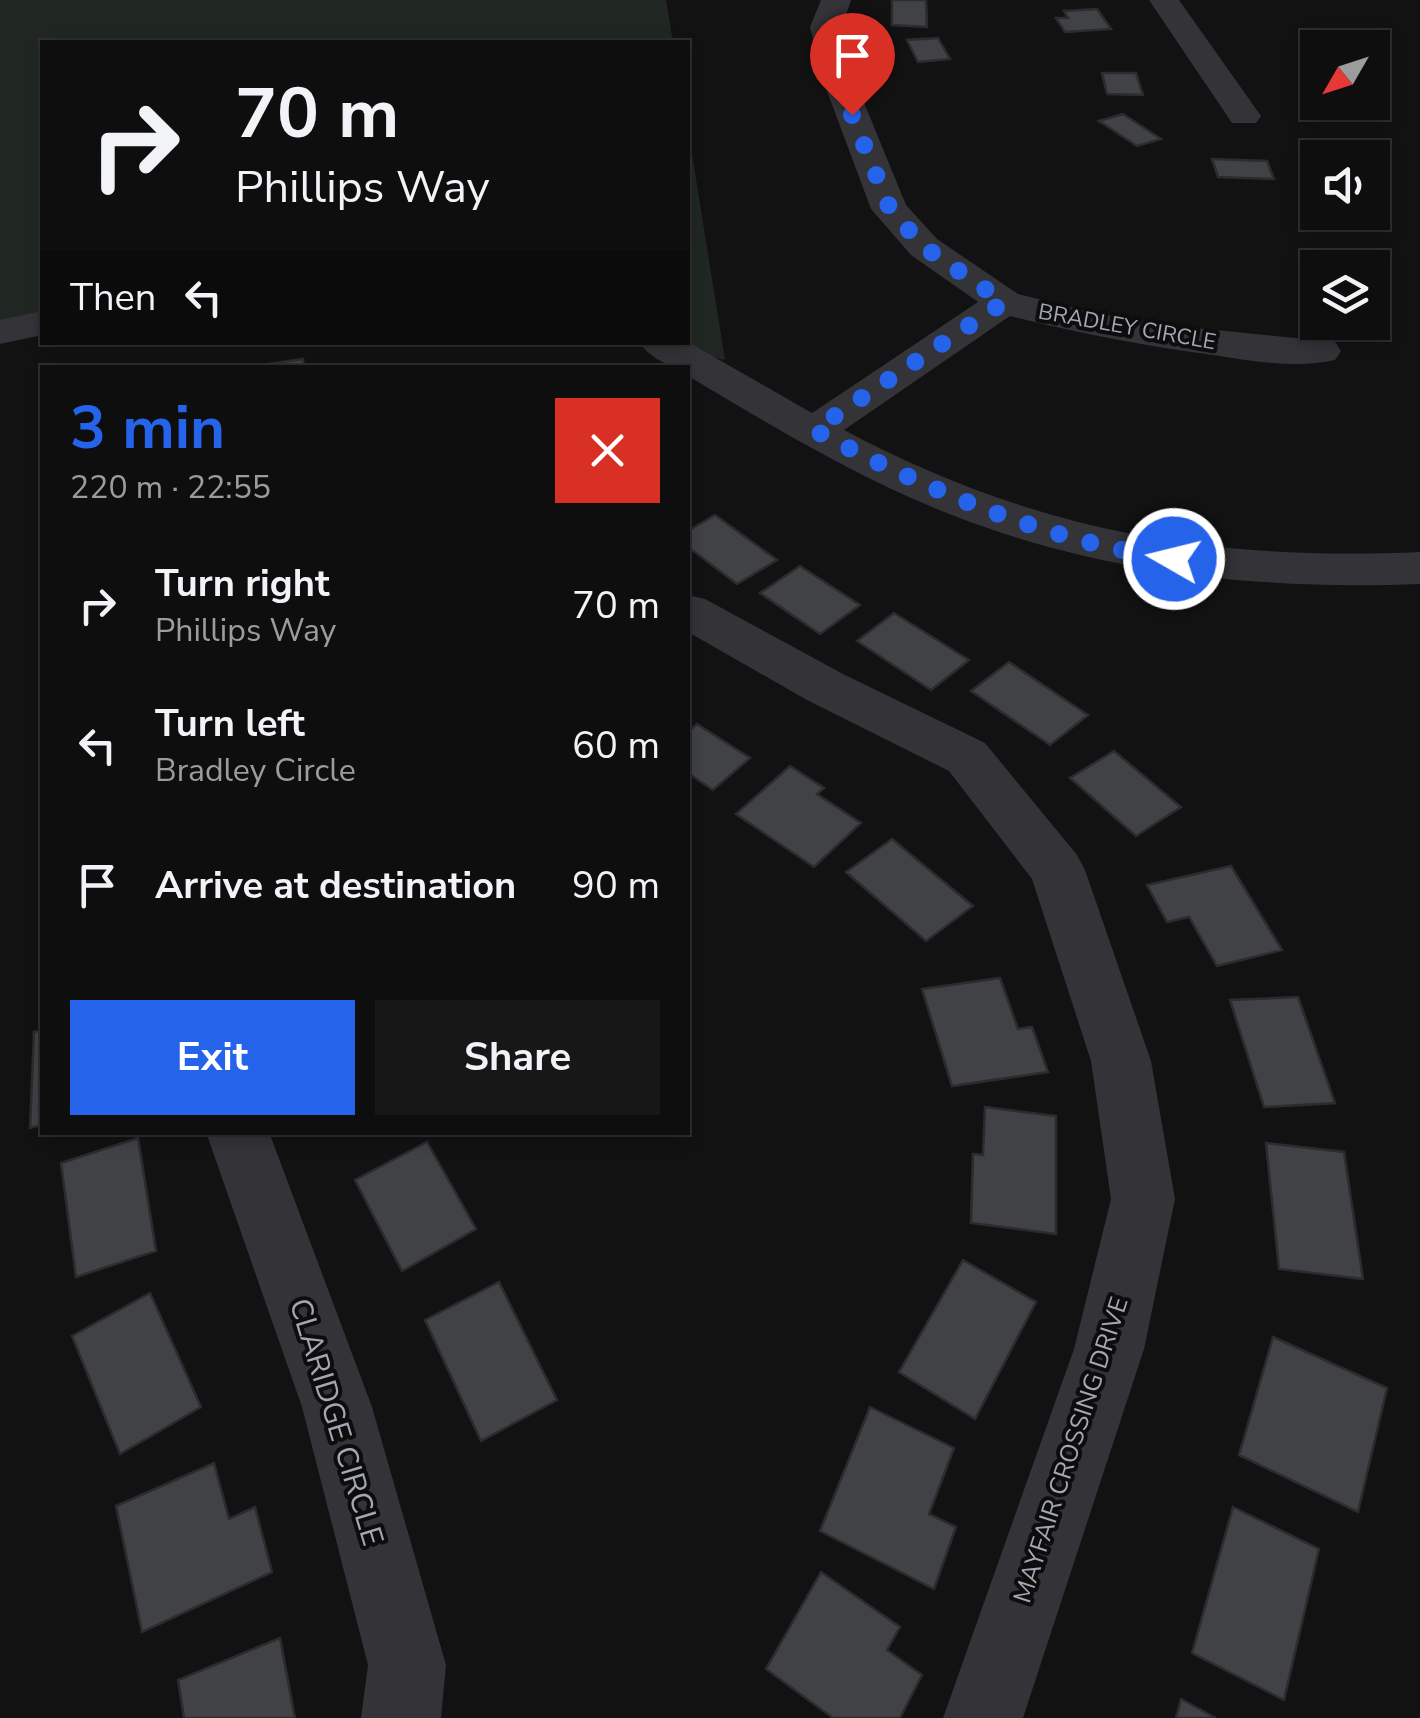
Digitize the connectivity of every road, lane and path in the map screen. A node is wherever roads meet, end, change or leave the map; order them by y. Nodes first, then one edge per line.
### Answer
1 (836, 0) edge
2 (1164, 0) edge
3 (1244, 116) dead end
4 (1004, 302) junction
5 (40, 323) edge
6 (0, 332) edge
7 (664, 345) edge
8 (1321, 350) dead end
9 (814, 430) junction
10 (1420, 568) edge
11 (690, 611) edge
12 (237, 1135) edge
13 (400, 1718) edge
14 (983, 1718) edge

1 - 4 street, BRADLEY CIRCLE
2 - 3 street
4 - 8 street, BRADLEY CIRCLE
4 - 9 street
5 - 6 street
7 - 9 street
9 - 10 street
11 - 14 street, MAYFAIR CROSSING DRIVE
12 - 13 street, CLARIDGE CIRCLE

